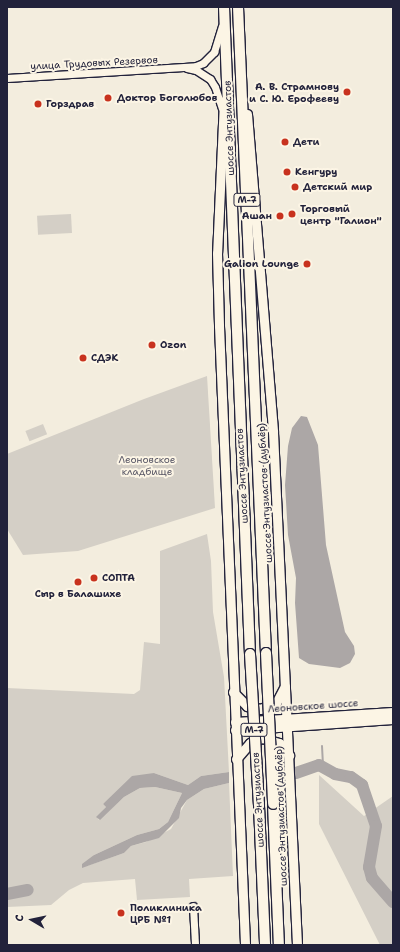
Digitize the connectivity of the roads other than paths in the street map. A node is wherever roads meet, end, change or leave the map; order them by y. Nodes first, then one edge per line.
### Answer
1 (238, 7) edge
2 (224, 10) edge
3 (240, 41) junction
4 (226, 63) junction
5 (183, 68) junction
6 (7, 78) edge
7 (223, 115) junction
8 (286, 683) junction
9 (233, 692) junction
10 (393, 712) edge
11 (393, 719) edge
12 (288, 722) junction
13 (235, 726) junction
14 (236, 759) junction
15 (290, 759) junction
16 (193, 906) dead end
17 (195, 945) edge
18 (245, 945) edge
19 (265, 945) edge
20 (279, 945) edge
21 (297, 945) edge

1 - 3 highway, шоссе Энтузиастов / М-7
2 - 4 highway, шоссе Энтузиастов / М-7
2 - 5 street, улица Трудовых Резервов
3 - 8 main road, шоссе Энтузиастов (дублёр)
3 - 20 highway, шоссе Энтузиастов / М-7, bridge
4 - 7 main road
4 - 19 highway, шоссе Энтузиастов / М-7, bridge
5 - 6 street, улица Трудовых Резервов
5 - 7 street, улица Трудовых Резервов
7 - 9 main road
8 - 9 main road
8 - 12 main road, шоссе Энтузиастов (дублёр)
9 - 13 main road
10 - 12 main road, Леоновское шоссе
11 - 12 main road, Леоновское шоссе
12 - 13 main road, Леоновское шоссе
12 - 15 main road, шоссе Энтузиастов (дублёр)
13 - 14 main road
14 - 15 main road
14 - 18 main road
15 - 21 main road, шоссе Энтузиастов (дублёр)
16 - 17 street

